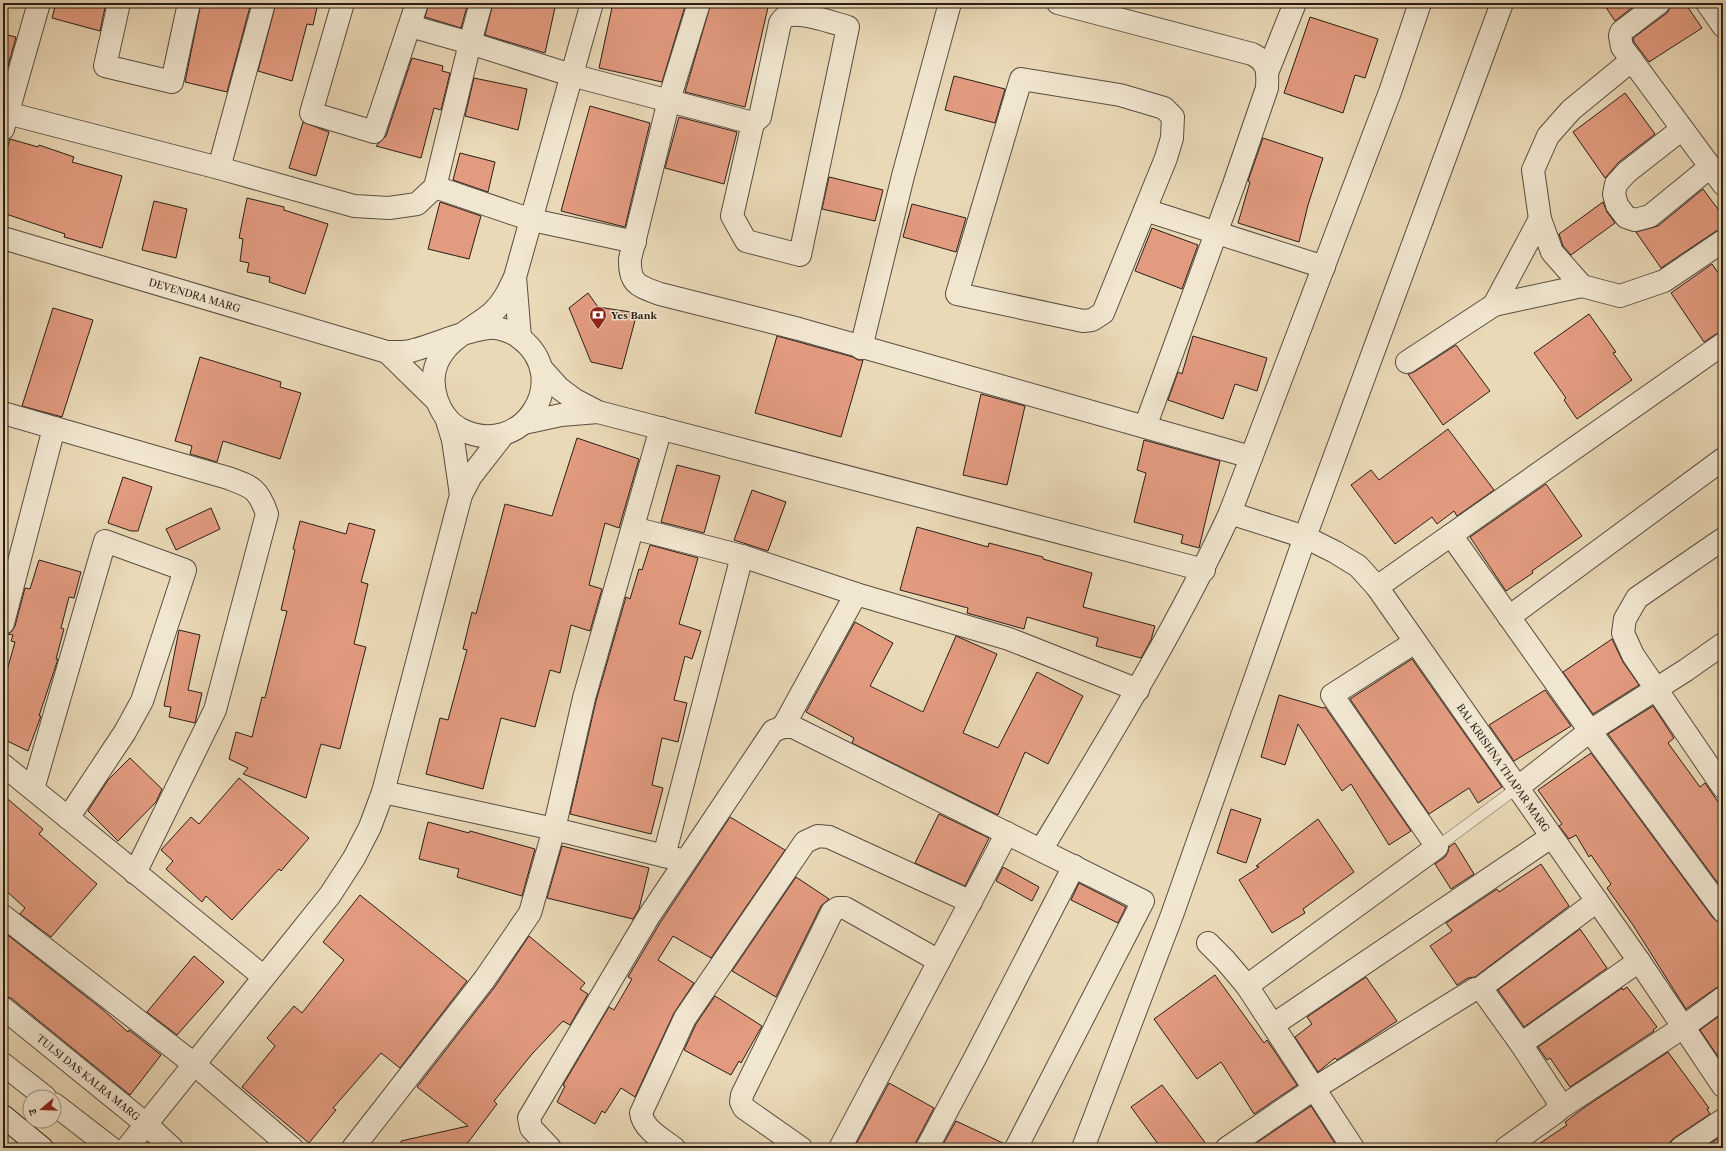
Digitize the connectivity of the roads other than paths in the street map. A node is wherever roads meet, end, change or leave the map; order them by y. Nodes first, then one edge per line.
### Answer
1 (40, 3) edge
2 (119, 3) edge
3 (189, 3) edge
4 (264, 3) edge
5 (343, 3) edge
6 (417, 3) edge
7 (481, 3) edge
8 (592, 3) edge
9 (699, 3) edge
10 (950, 3) edge
11 (1058, 3) edge
12 (1295, 3) edge
13 (1420, 3) edge
14 (1502, 3) edge
15 (1659, 3) edge
16 (1707, 3) edge
17 (410, 26) junction
18 (1723, 26) edge
19 (470, 43) junction
20 (1632, 60) junction
21 (1267, 73) junction
22 (571, 75) junction
23 (670, 100) junction
24 (5, 118) edge
25 (753, 122) junction
26 (1682, 129) junction
27 (1710, 167) junction
28 (219, 168) junction
29 (1723, 184) edge
30 (435, 188) junction
31 (1145, 210) junction
32 (1540, 219) junction
33 (532, 220) junction
34 (1216, 233) junction
35 (3, 238) edge
36 (1723, 241) edge
37 (635, 242) junction
38 (1324, 267) junction
39 (516, 278) junction
40 (1582, 286) junction
41 (1494, 305) junction
42 (459, 336) junction
43 (520, 338) junction
44 (1723, 344) edge
45 (861, 348) junction
46 (387, 352) junction
47 (1407, 362) dead end
48 (541, 368) junction
49 (441, 408) junction
50 (598, 412) junction
51 (3, 413) edge
52 (524, 423) junction
53 (1145, 427) junction
54 (54, 428) junction
55 (661, 428) junction
56 (503, 435) junction
57 (1251, 457) junction
58 (1723, 459) edge
59 (461, 495) junction
60 (1230, 513) junction
61 (633, 528) junction
62 (1451, 535) junction
63 (1305, 537) junction
64 (1723, 539) edge
65 (742, 556) junction
66 (1204, 570) junction
67 (1377, 587) junction
68 (856, 594) junction
69 (1509, 617) junction
70 (3, 623) edge
71 (1415, 642) junction
72 (1723, 644) edge
73 (1657, 689) junction
74 (1138, 690) junction
75 (783, 727) junction
76 (1590, 731) junction
77 (3, 764) edge
78 (1723, 787) edge
79 (1517, 788) junction
80 (33, 789) junction
81 (383, 792) junction
82 (68, 818) junction
83 (554, 829) junction
84 (1006, 833) junction
85 (1551, 837) junction
86 (1437, 846) junction
87 (1041, 850) junction
88 (664, 856) junction
89 (686, 861) junction
90 (1074, 866) junction
91 (135, 873) junction
92 (970, 902) junction
93 (1596, 902) junction
94 (1723, 911) edge
95 (3, 916) edge
96 (1208, 943) dead end
97 (939, 961) junction
98 (1639, 961) junction
99 (264, 977) junction
100 (1247, 986) junction
101 (1479, 989) junction
102 (1723, 998) edge
103 (3, 1008) edge
104 (1273, 1025) junction
105 (1682, 1028) junction
106 (1521, 1044) junction
107 (3, 1064) edge
108 (194, 1064) junction
109 (1723, 1086) edge
110 (1315, 1088) junction
111 (35, 1089) edge
112 (1559, 1109) junction
113 (62, 1110) edge
114 (3, 1116) edge
115 (1723, 1120) edge
116 (146, 1124) junction
117 (42, 1148) edge
118 (110, 1148) edge
119 (127, 1148) edge
120 (172, 1148) edge
121 (292, 1148) edge
122 (353, 1148) edge
123 (550, 1148) edge
124 (674, 1148) edge
125 (802, 1148) edge
126 (840, 1148) edge
127 (927, 1148) edge
128 (1016, 1148) edge
129 (1083, 1148) edge
130 (1227, 1148) edge
131 (1353, 1148) edge
132 (1506, 1148) edge
133 (1682, 1148) edge

1 - 24 street
2 - 3 street
4 - 28 street
5 - 17 street
6 - 17 street
7 - 19 street
8 - 22 street
9 - 23 street
10 - 45 street
11 - 21 street
12 - 21 street
13 - 38 street
14 - 63 street
15 - 20 street
16 - 18 street
17 - 19 street
19 - 22 street
19 - 30 street
20 - 26 street
20 - 32 street
21 - 34 street
22 - 23 street
22 - 33 street
23 - 25 street
23 - 37 street
24 - 28 street
25 - 25 street
26 - 27 street
26 - 27 street
27 - 29 street
28 - 30 street
30 - 33 street
31 - 31 street
31 - 34 street
32 - 40 street
32 - 41 street
33 - 37 street
33 - 39 street
34 - 38 street
34 - 53 street
35 - 46 street, DEVENDRA MARG
36 - 40 street
37 - 45 street
38 - 57 street
39 - 42 street
39 - 43 street
40 - 41 street
41 - 47 street
42 - 43 street
42 - 46 street, DEVENDRA MARG
42 - 49 street
43 - 48 street
44 - 62 street
45 - 53 street
46 - 49 street, DEVENDRA MARG
48 - 50 street
48 - 52 street
49 - 56 street
49 - 59 street
50 - 52 street
50 - 55 street
51 - 54 street
52 - 56 street
53 - 57 street
54 - 70 street
54 - 91 street
55 - 61 street
55 - 66 street
56 - 59 street
57 - 60 street
58 - 69 street
59 - 81 street
60 - 63 street, BAL KRISHNA THAPAR MARG
60 - 66 street
61 - 65 street
61 - 83 street
62 - 67 street
62 - 69 street
63 - 67 street, BAL KRISHNA THAPAR MARG
63 - 129 street
64 - 73 street
65 - 68 street
65 - 88 street
66 - 74 street
67 - 71 street, BAL KRISHNA THAPAR MARG
68 - 74 street
68 - 75 street
69 - 76 street
71 - 79 street, BAL KRISHNA THAPAR MARG
71 - 86 street
72 - 73 street
73 - 76 street
73 - 78 street
74 - 87 street
75 - 84 street
75 - 89 street
76 - 79 street
76 - 94 street
77 - 80 street
79 - 85 street, BAL KRISHNA THAPAR MARG
79 - 86 lane
80 - 82 street
80 - 82 street
81 - 83 street
81 - 99 street
82 - 91 street
83 - 88 street
83 - 122 street
84 - 87 street
84 - 92 street
85 - 93 street, BAL KRISHNA THAPAR MARG
85 - 104 street
86 - 100 street
87 - 90 street
88 - 89 street
89 - 123 street
90 - 127 street
90 - 128 street
91 - 99 street
92 - 97 street
92 - 124 street
93 - 98 street, BAL KRISHNA THAPAR MARG
93 - 101 street
95 - 108 street
96 - 100 street
97 - 125 street
97 - 126 street
98 - 105 street, BAL KRISHNA THAPAR MARG
98 - 106 street
99 - 108 street
100 - 104 street
101 - 106 street
101 - 110 street
102 - 105 street
103 - 116 street, TULSI DAS KALRA MARG
104 - 110 street
105 - 109 street, BAL KRISHNA THAPAR MARG
105 - 112 street
106 - 112 street
107 - 111 street
108 - 116 street
108 - 121 street
110 - 130 street
110 - 131 street
112 - 132 street
113 - 118 street
114 - 117 street
115 - 133 street
116 - 119 street
116 - 120 street, TULSI DAS KALRA MARG

